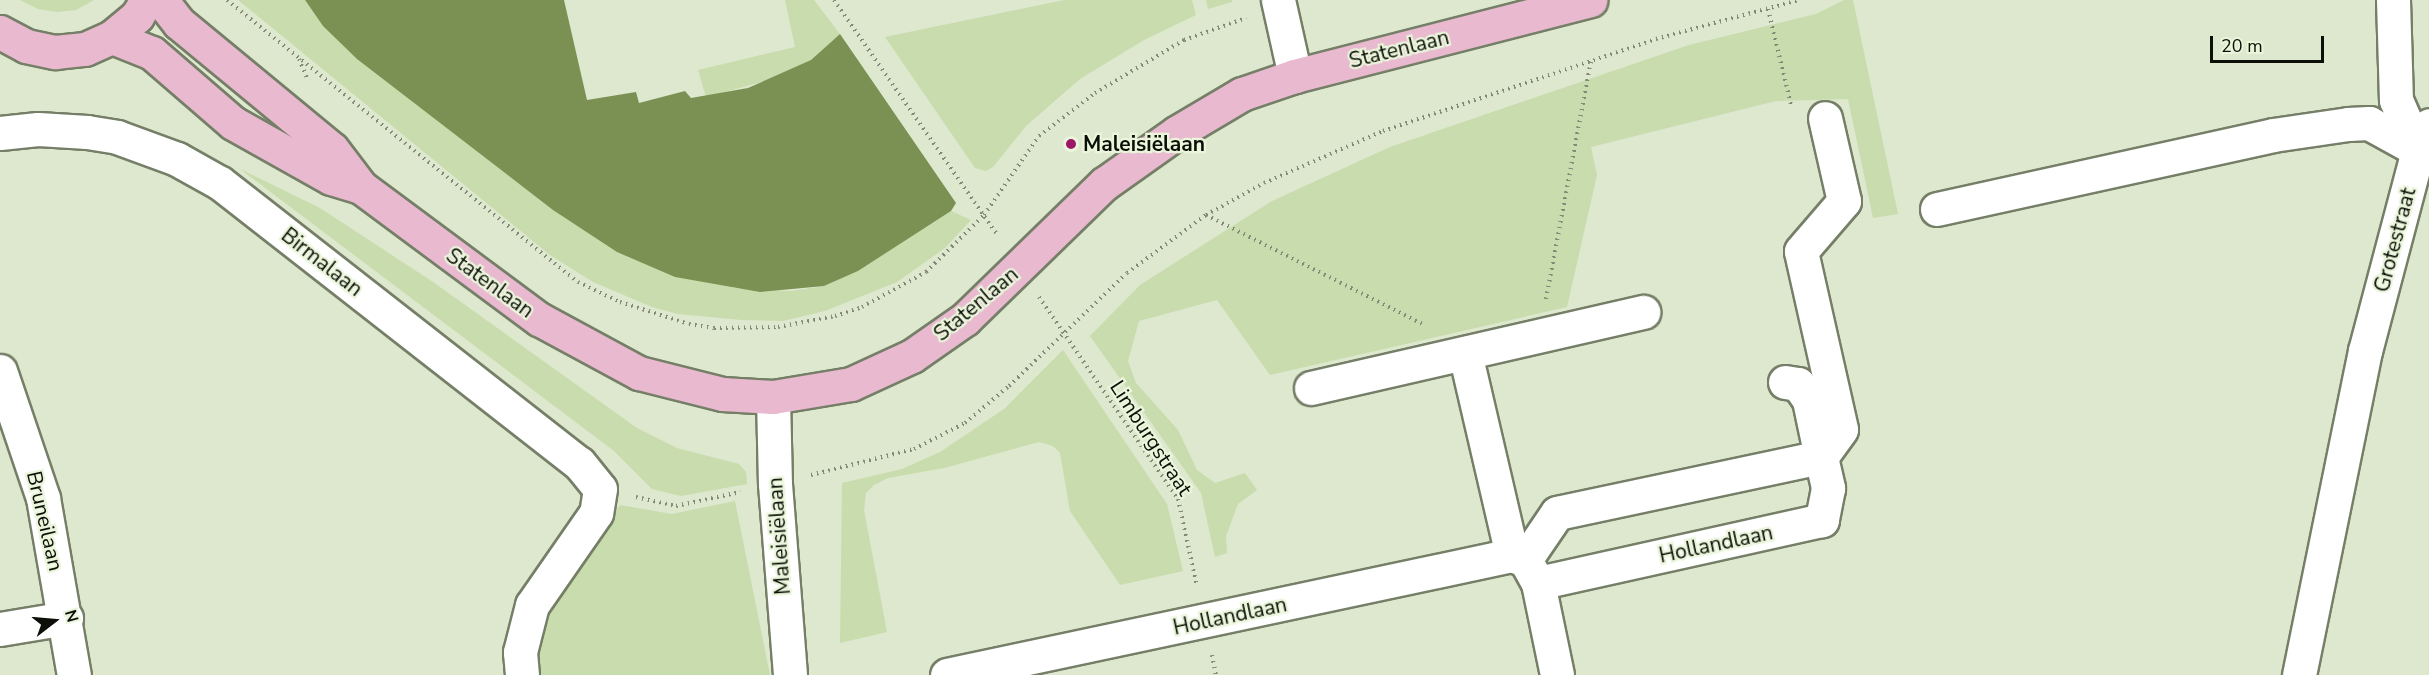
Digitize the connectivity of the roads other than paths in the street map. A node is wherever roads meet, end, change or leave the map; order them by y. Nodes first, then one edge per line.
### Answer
1 (147, 0) edge
2 (161, 0) edge
3 (1590, 0) edge
4 (2393, 0) edge
5 (1279, 3) edge
6 (0, 32) edge
7 (112, 37) junction
8 (1296, 76) junction
9 (1825, 118) road end
10 (0, 133) edge
11 (2423, 138) edge
12 (361, 187) junction
13 (1937, 209) dead end
14 (1643, 312) dead end
15 (1465, 353) junction
16 (0, 371) edge
17 (1785, 382) dead end
18 (1311, 388) dead end
19 (773, 397) junction
20 (1821, 457) junction
21 (1525, 566) junction
22 (66, 618) junction
23 (0, 629) edge
24 (74, 675) edge
25 (522, 675) edge
26 (790, 675) edge
27 (947, 675) edge
28 (1557, 675) edge
29 (2299, 675) edge

1 - 7 main road
2 - 12 main road, Statenlaan
3 - 8 main road, Statenlaan
4 - 11 street
5 - 8 street
6 - 7 main road
7 - 12 main road, Statenlaan
8 - 19 main road, Statenlaan
9 - 20 street
10 - 25 street, Birmalaan
11 - 13 street
11 - 29 street, Grotestraat
12 - 19 main road, Statenlaan
14 - 15 street
15 - 18 street
15 - 21 street
16 - 22 street, Bruneilaan
17 - 20 street, Hollandlaan
19 - 26 street, Maleisiëlaan
20 - 21 street
20 - 21 street, Hollandlaan
21 - 27 street, Hollandlaan
21 - 28 street
22 - 23 street
22 - 24 street, Bruneilaan

